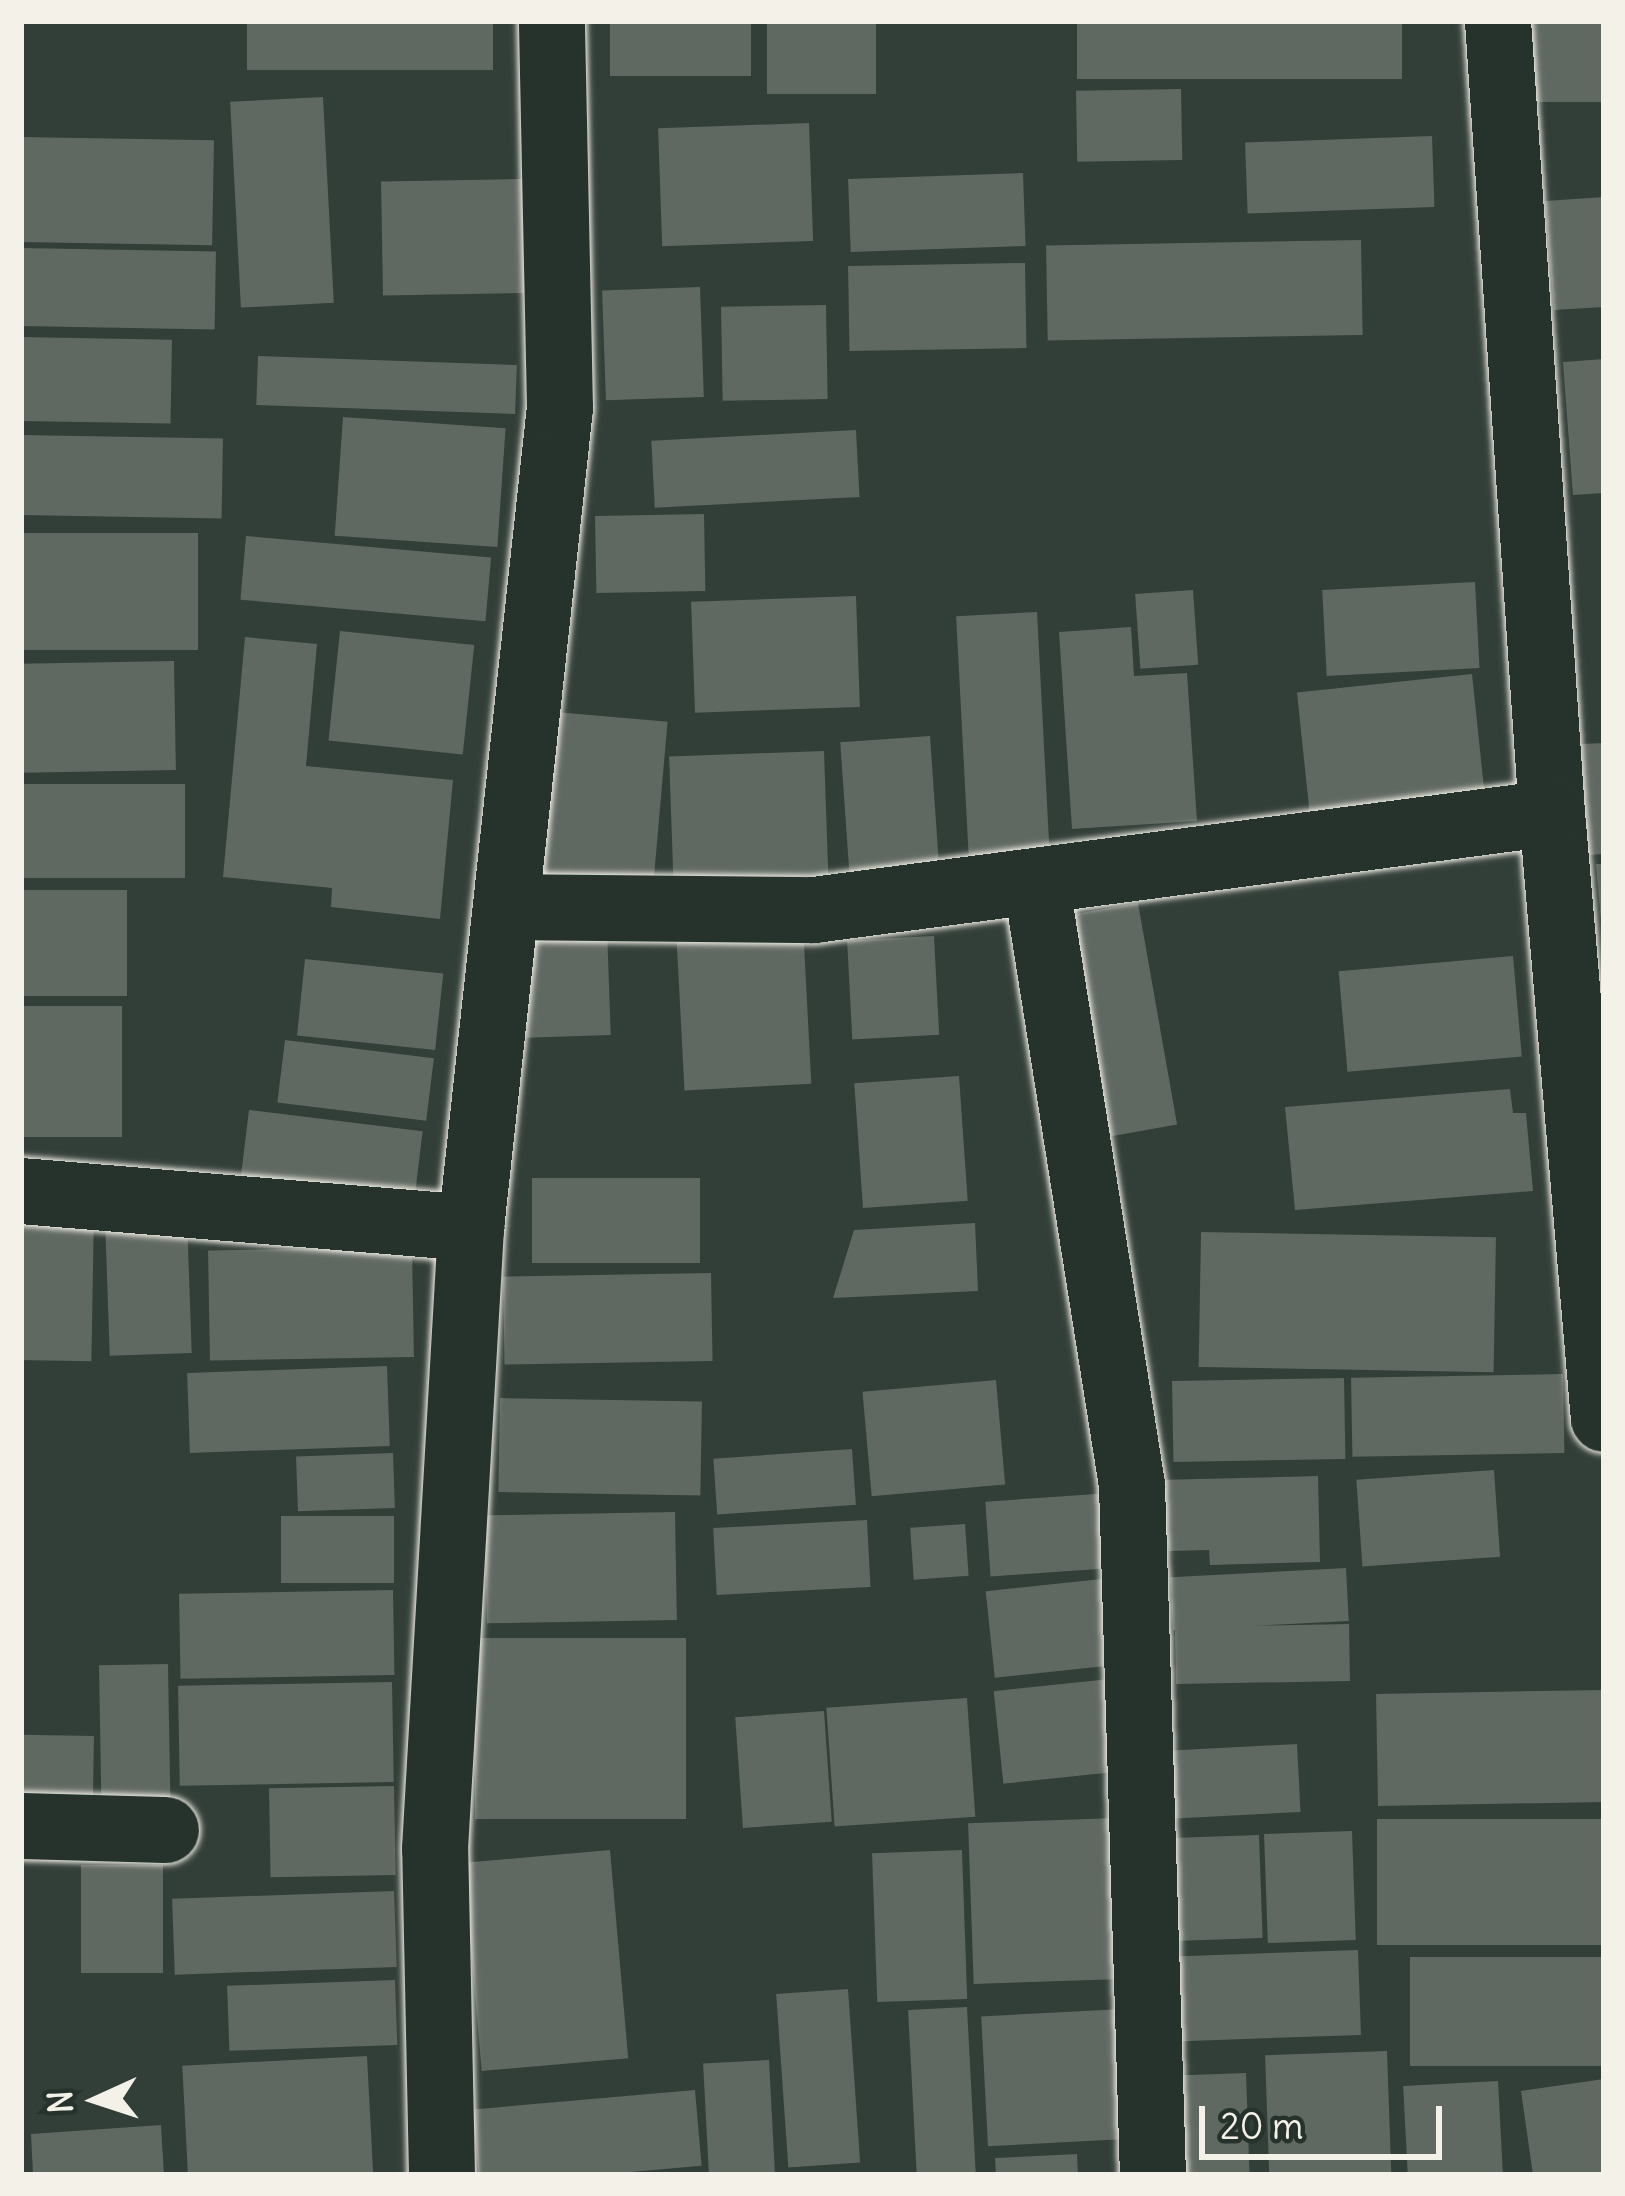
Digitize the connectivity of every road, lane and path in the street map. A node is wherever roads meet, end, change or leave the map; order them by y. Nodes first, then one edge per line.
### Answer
1 (552, 21) edge
2 (1498, 21) edge
3 (1552, 813) junction
4 (1036, 881) junction
5 (508, 907) junction
6 (21, 1191) edge
7 (471, 1228) junction
8 (1604, 1419) edge
9 (21, 1826) edge
10 (166, 1830) dead end
11 (442, 2175) edge
12 (1153, 2175) edge

1 - 5 street
2 - 3 street
3 - 4 street
3 - 8 street
4 - 5 street
4 - 12 street
5 - 7 street
6 - 7 street
7 - 11 street
9 - 10 street

